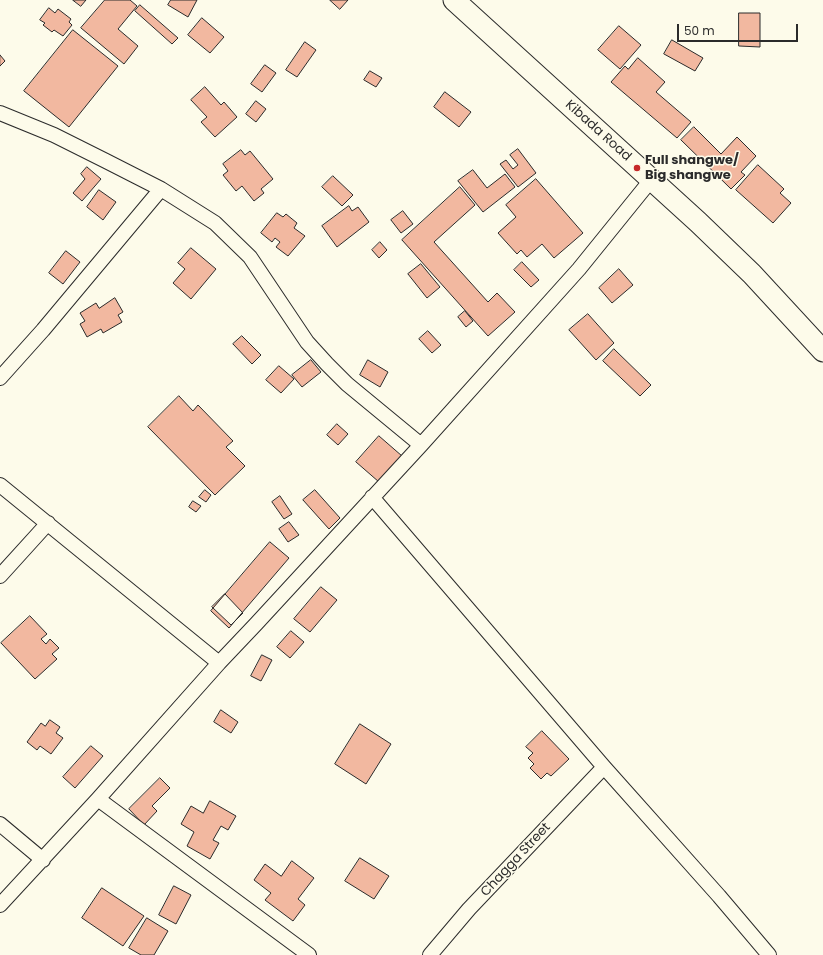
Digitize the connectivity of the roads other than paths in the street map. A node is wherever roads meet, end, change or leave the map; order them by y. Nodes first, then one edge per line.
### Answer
1 (454, 0) edge
2 (0, 113) edge
3 (651, 180) junction
4 (161, 189) junction
5 (823, 350) edge
6 (0, 378) edge
7 (421, 446) junction
8 (0, 484) edge
9 (372, 497) junction
10 (48, 523) junction
11 (0, 576) edge
12 (219, 663) junction
13 (604, 767) junction
14 (98, 799) junction
15 (0, 824) edge
16 (43, 860) junction
17 (0, 905) edge
18 (306, 954) edge
19 (430, 955) edge
20 (769, 955) edge

1 - 3 main road, Kibada Road
2 - 4 street
3 - 5 main road, Kibada Road
3 - 7 street
4 - 6 street
4 - 7 street
7 - 9 street
8 - 10 street
9 - 12 street
9 - 13 street
10 - 11 street
10 - 12 street
12 - 14 street
13 - 19 street, Chagga Street
13 - 20 street
14 - 16 street
14 - 18 street
15 - 16 street
16 - 17 street

